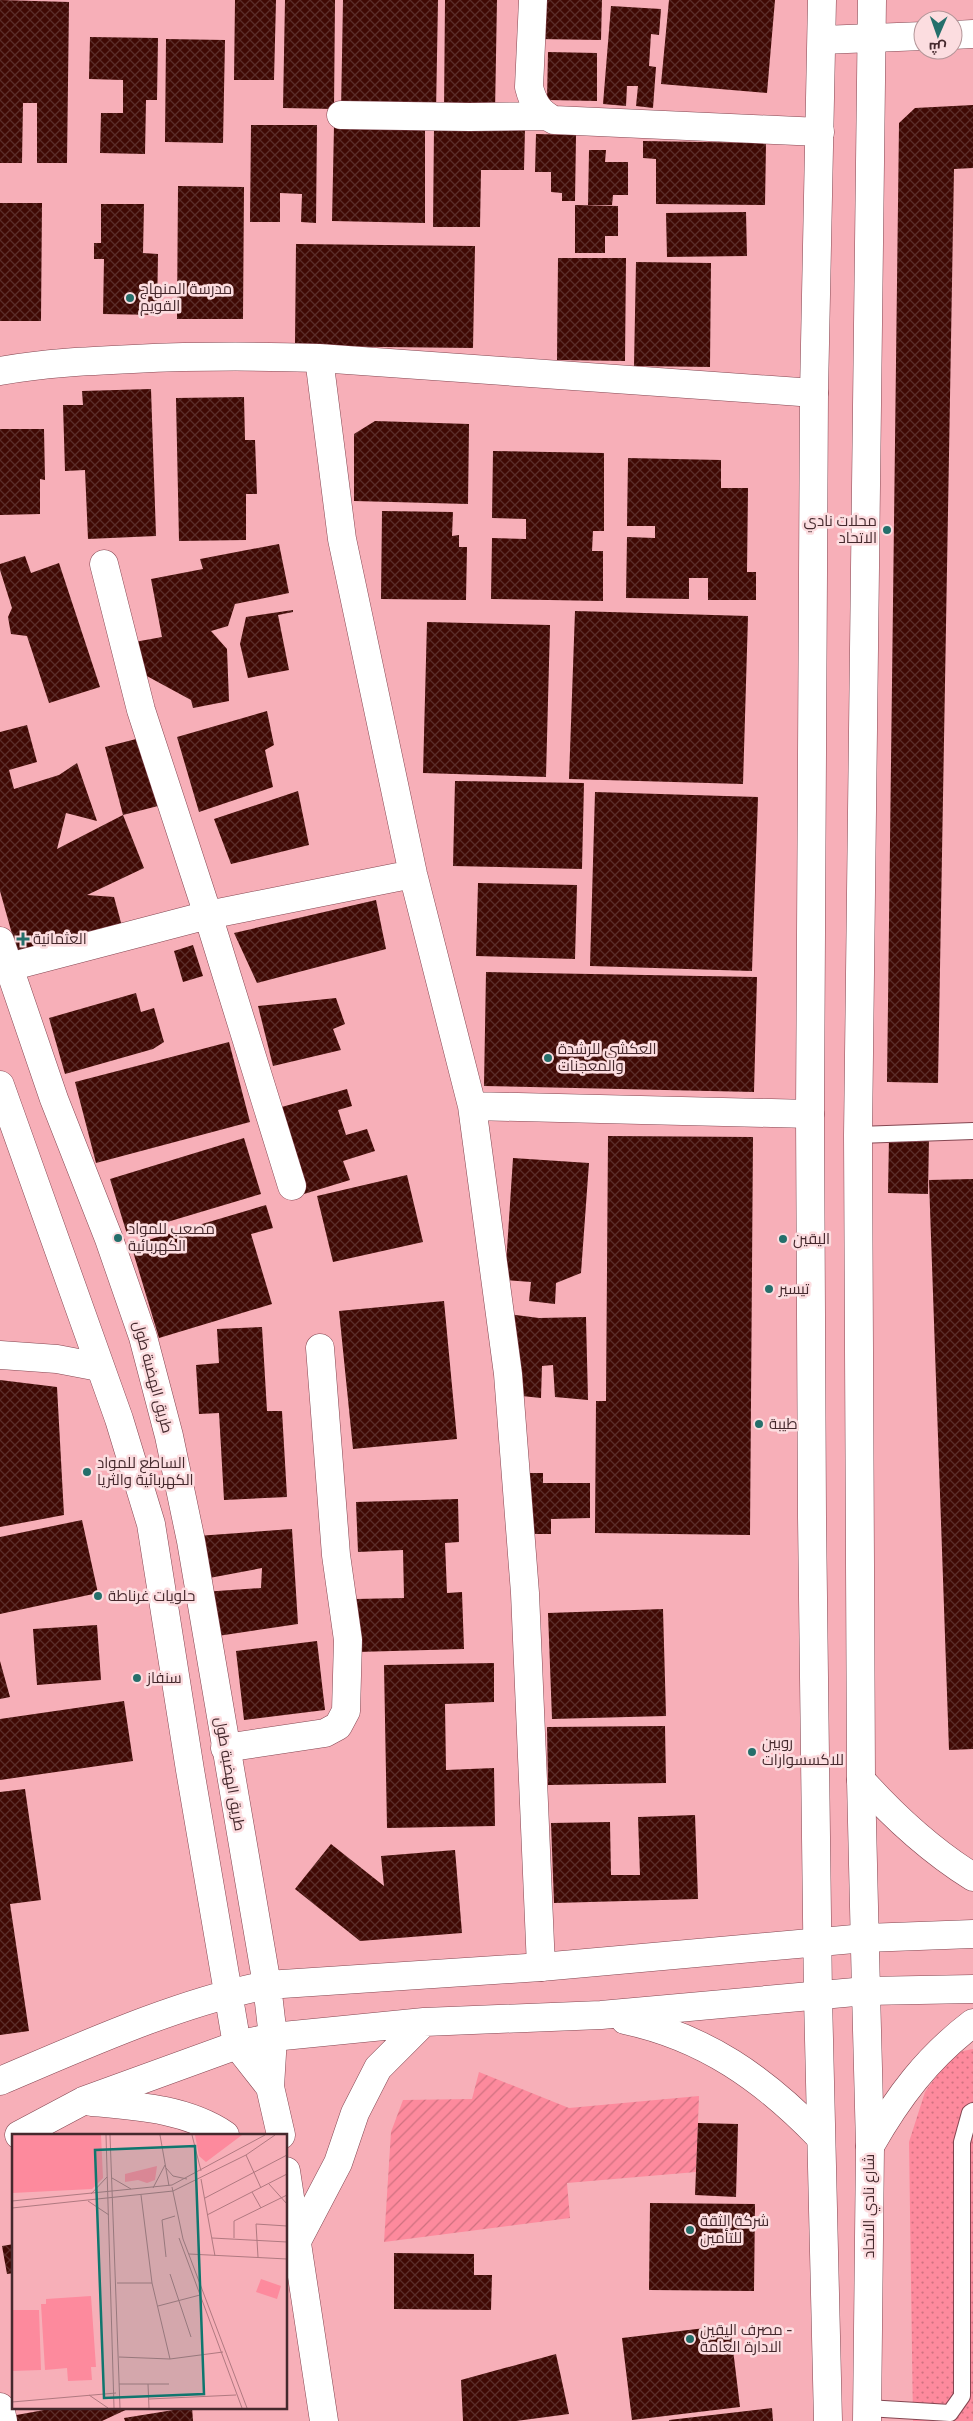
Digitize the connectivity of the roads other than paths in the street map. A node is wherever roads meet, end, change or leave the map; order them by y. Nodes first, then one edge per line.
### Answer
1 (533, 0) edge
2 (822, 0) edge
3 (872, 0) edge
4 (913, 36) edge
5 (870, 38) junction
6 (822, 40) junction
7 (340, 115) dead end
8 (545, 116) junction
9 (820, 132) junction
10 (319, 358) junction
11 (0, 370) edge
12 (814, 394) junction
13 (104, 564) dead end
14 (413, 874) junction
15 (208, 916) junction
16 (0, 941) edge
17 (8, 967) junction
18 (0, 1085) edge
19 (472, 1106) junction
20 (810, 1114) junction
21 (973, 1130) edge
22 (858, 1135) junction
23 (292, 1186) dead end
24 (320, 1348) dead end
25 (0, 1355) edge
26 (98, 1367) junction
27 (225, 1748) junction
28 (861, 1780) junction
29 (973, 1877) edge
30 (973, 1934) edge
31 (865, 1938) junction
32 (816, 1943) junction
33 (541, 1967) junction
34 (267, 1985) junction
35 (973, 1989) edge
36 (866, 1991) junction
37 (228, 1993) junction
38 (818, 1997) junction
39 (602, 2016) junction
40 (424, 2022) junction
41 (973, 2023) edge
42 (273, 2037) junction
43 (238, 2045) junction
44 (0, 2081) edge
45 (270, 2087) junction
46 (83, 2101) junction
47 (973, 2111) edge
48 (21, 2134) edge
49 (223, 2134) edge
50 (282, 2134) edge
51 (820, 2137) junction
52 (12, 2138) edge
53 (0, 2145) edge
54 (870, 2146) junction
55 (289, 2208) edge
56 (296, 2243) junction
57 (0, 2407) edge
58 (867, 2414) edge
59 (3, 2421) edge
60 (324, 2421) edge
61 (828, 2421) edge

1 - 8 main road
2 - 6 main road
3 - 5 main road, شارع نادي الاتحاد
4 - 5 main road
5 - 6 main road
5 - 22 main road, شارع نادي الاتحاد
6 - 9 main road
7 - 8 main road
8 - 9 main road
9 - 12 main road
10 - 11 main road
10 - 12 main road
10 - 14 main road
12 - 20 main road
13 - 15 main road
14 - 15 main road
14 - 19 main road
15 - 17 main road
15 - 23 main road
16 - 17 main road, طريق الهضبة طول
17 - 27 main road, طريق الهضبة طول
18 - 26 main road
19 - 20 main road
19 - 33 main road
20 - 32 main road
21 - 22 lane
22 - 28 main road, شارع نادي الاتحاد
24 - 27 main road
25 - 26 main road
26 - 37 main road
27 - 34 main road, طريق الهضبة طول
28 - 29 main road
28 - 31 main road, شارع نادي الاتحاد
30 - 31 main road
31 - 32 main road
31 - 36 main road, شارع نادي الاتحاد
32 - 33 main road
32 - 38 main road
33 - 34 main road
34 - 37 main road
34 - 42 main road, طريق الهضبة طول
35 - 36 main road
36 - 38 main road
36 - 54 main road, شارع نادي الاتحاد
37 - 43 main road
37 - 44 main road
38 - 39 main road
38 - 51 main road
39 - 40 main road
39 - 51 main road
40 - 42 main road
40 - 56 main road
41 - 54 main road
42 - 43 main road
42 - 45 main road, طريق الهضبة طول
43 - 45 main road
43 - 46 main road
45 - 50 main road
46 - 48 main road
46 - 49 main road
47 - 58 lane
51 - 61 main road
52 - 53 main road
54 - 58 main road, شارع نادي الاتحاد
55 - 56 main road
56 - 60 main road
57 - 59 main road

